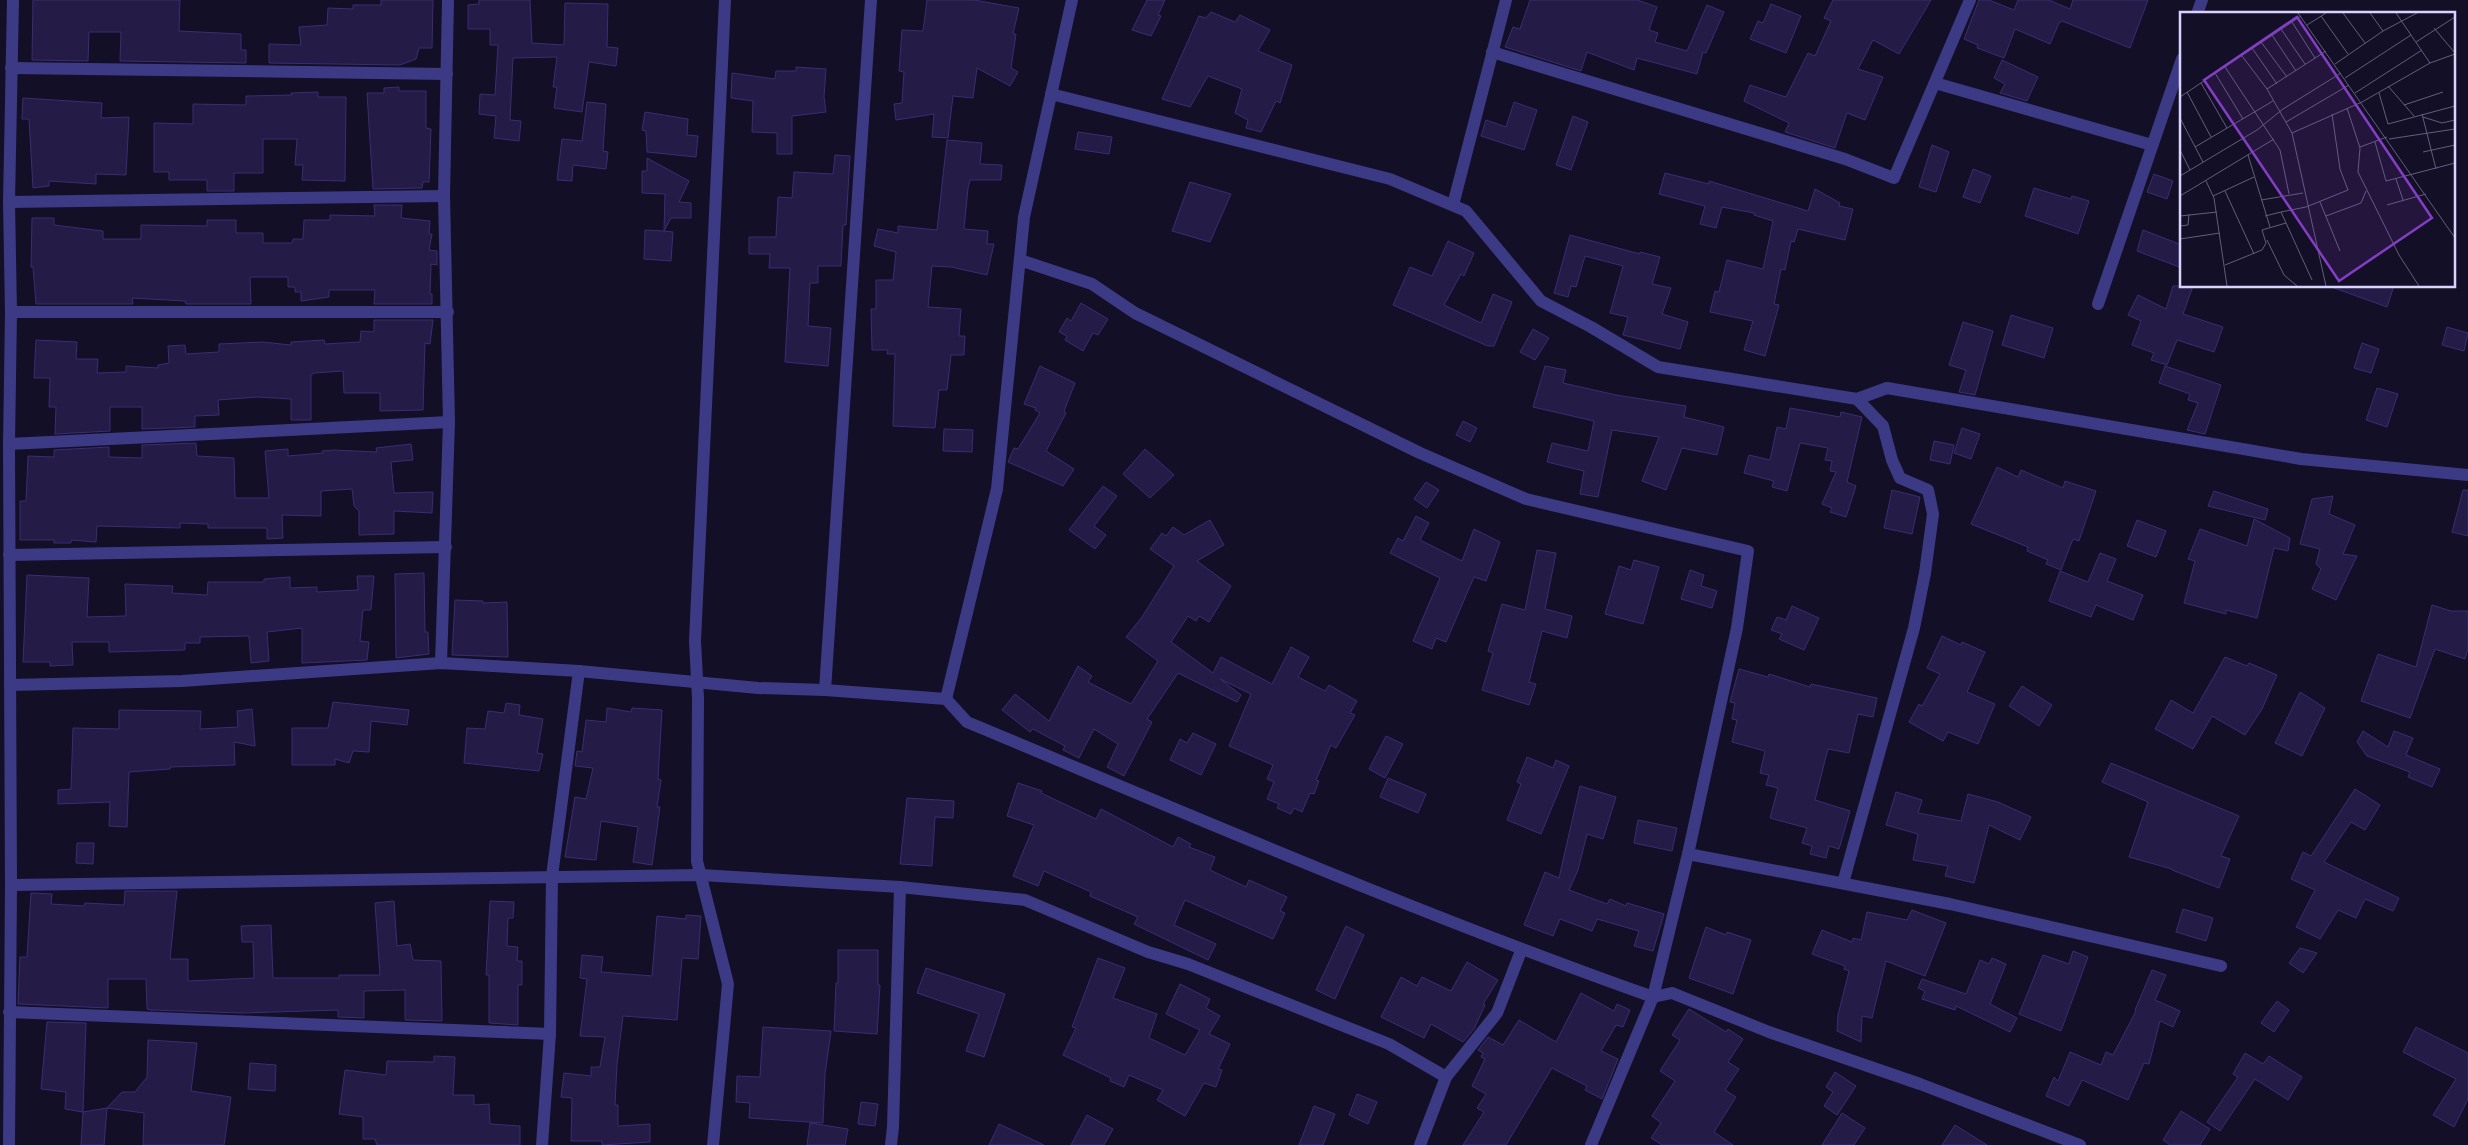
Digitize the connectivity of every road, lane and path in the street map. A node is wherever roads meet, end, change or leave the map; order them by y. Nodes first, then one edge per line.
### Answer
1 (13, 0) edge
2 (448, 0) edge
3 (725, 0) edge
4 (870, 0) edge
5 (1072, 0) edge
6 (1506, 0) edge
7 (1970, 0) edge
8 (2202, 0) edge
9 (2198, 12) edge
10 (1492, 52) junction
11 (2180, 65) edge
12 (11, 68) junction
13 (447, 74) junction
14 (1935, 83) junction
15 (1051, 94) junction
16 (2152, 146) junction
17 (444, 196) junction
18 (9, 202) junction
19 (1453, 205) junction
20 (1020, 260) junction
21 (2098, 304) dead end
22 (11, 312) junction
23 (448, 312) junction
24 (1857, 399) junction
25 (449, 422) junction
26 (9, 444) junction
27 (2468, 475) edge
28 (446, 547) junction
29 (9, 555) junction
30 (441, 663) junction
31 (579, 671) junction
32 (697, 681) junction
33 (10, 686) junction
34 (824, 690) junction
35 (946, 699) junction
36 (1688, 854) junction
37 (700, 875) junction
38 (552, 876) junction
39 (1843, 884) junction
40 (11, 885) junction
41 (900, 887) junction
42 (1521, 950) junction
43 (2221, 966) dead end
44 (1653, 998) junction
45 (9, 1012) junction
46 (550, 1034) junction
47 (1446, 1077) junction
48 (8, 1145) edge
49 (542, 1145) edge
50 (713, 1145) edge
51 (891, 1145) edge
52 (1420, 1145) edge
53 (1591, 1145) edge
54 (2080, 1145) edge

1 - 12 street
2 - 13 street
3 - 32 street
4 - 34 street
5 - 15 street
6 - 10 street
7 - 14 street
8 - 9 street
10 - 14 street
10 - 19 street
11 - 16 street
12 - 13 street
12 - 18 street
13 - 17 street
14 - 16 street
15 - 19 street
15 - 20 street
16 - 21 street
17 - 18 street
17 - 23 street
18 - 22 street
19 - 24 street
20 - 35 street
20 - 36 street
22 - 23 street
22 - 26 street
23 - 25 street
24 - 27 street
24 - 39 street
25 - 26 street
25 - 28 street
26 - 29 street
28 - 29 street
28 - 30 street
29 - 33 street
30 - 31 street
30 - 33 street
31 - 32 street
31 - 38 street
32 - 34 street
32 - 37 street
33 - 40 street
34 - 35 street
35 - 42 street
36 - 39 street
36 - 44 street
37 - 38 street
37 - 41 street
37 - 50 street
38 - 40 street
38 - 46 street
39 - 43 street
40 - 45 street
41 - 47 street
41 - 51 street
42 - 44 street
42 - 47 street
44 - 53 street
44 - 54 street
45 - 46 street
45 - 48 street
46 - 49 street
47 - 52 street

